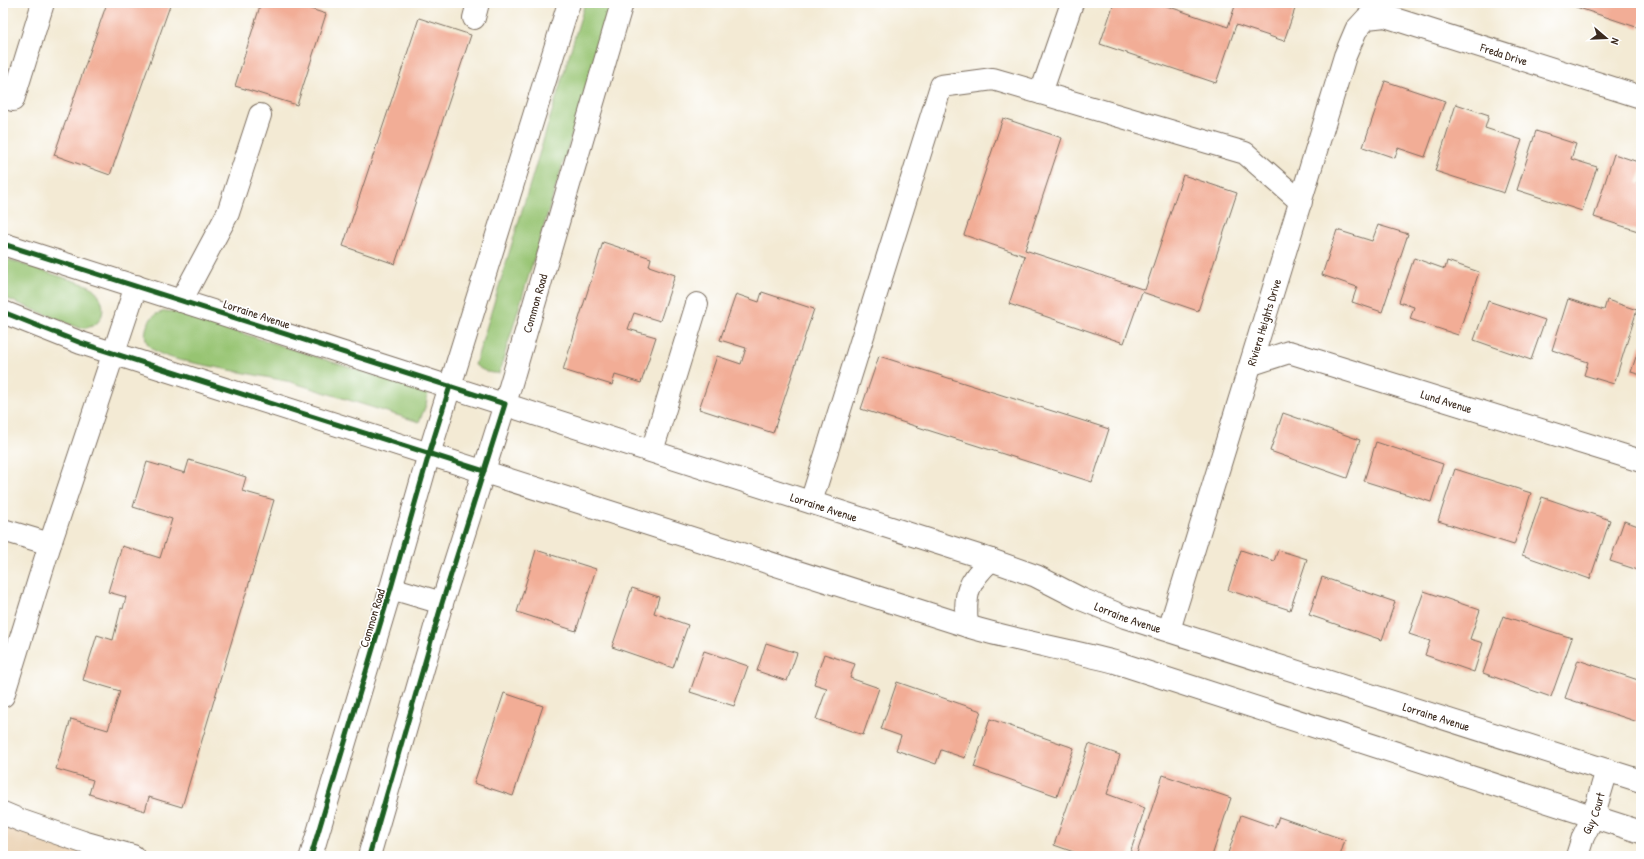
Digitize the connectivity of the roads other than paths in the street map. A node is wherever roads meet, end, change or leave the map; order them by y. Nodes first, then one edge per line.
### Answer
1 (43, 3) edge
2 (569, 3) edge
3 (622, 3) edge
4 (1072, 3) edge
5 (1368, 18) joint
6 (1041, 93) junction
7 (3, 97) edge
8 (1641, 97) edge
9 (260, 115) dead end
10 (1301, 202) junction
11 (3, 244) edge
12 (136, 286) junction
13 (181, 300) junction
14 (698, 304) dead end
15 (3, 312) edge
16 (114, 354) junction
17 (1252, 364) junction
18 (450, 386) junction
19 (505, 404) junction
20 (652, 451) junction
21 (429, 454) junction
22 (1641, 461) edge
23 (484, 472) junction
24 (811, 502) junction
25 (3, 530) edge
26 (50, 544) junction
27 (991, 560) junction
28 (392, 588) junction
29 (442, 603) junction
30 (967, 626) junction
31 (1170, 630) junction
32 (3, 696) edge
33 (1607, 770) junction
34 (1641, 781) edge
35 (3, 813) edge
36 (1593, 817) junction
37 (1641, 832) edge
38 (133, 856) edge
39 (311, 856) edge
40 (369, 856) edge
41 (1577, 856) edge

1 - 7 street
2 - 18 street, Common Road
3 - 19 street, Common Road
4 - 6 street
5 - 8 street, Freda Drive
5 - 10 street, Riviera Heights Drive
6 - 10 street
6 - 24 street
9 - 13 street
10 - 17 street, Riviera Heights Drive
11 - 12 street, Lorraine Avenue
12 - 13 street, Lorraine Avenue
12 - 16 street
13 - 18 street, Lorraine Avenue
14 - 20 street
15 - 16 street
16 - 21 street
16 - 26 street
17 - 22 street, Lund Avenue
17 - 31 street, Riviera Heights Drive
18 - 19 street, Lorraine Avenue
18 - 21 street, Common Road
19 - 20 street, Lorraine Avenue
19 - 23 street, Common Road
20 - 24 street, Lorraine Avenue
21 - 23 street
21 - 28 street, Common Road
23 - 29 street, Common Road
23 - 30 street
24 - 27 street, Lorraine Avenue
25 - 26 street
26 - 32 street
27 - 30 street
27 - 31 street, Lorraine Avenue
28 - 29 street, Common Road
28 - 39 street, Common Road
29 - 40 street, Common Road
30 - 36 street
31 - 33 street, Lorraine Avenue
33 - 34 street, Lorraine Avenue
33 - 36 street, Guy Court
35 - 38 street
36 - 37 street
36 - 41 street, Guy Court

